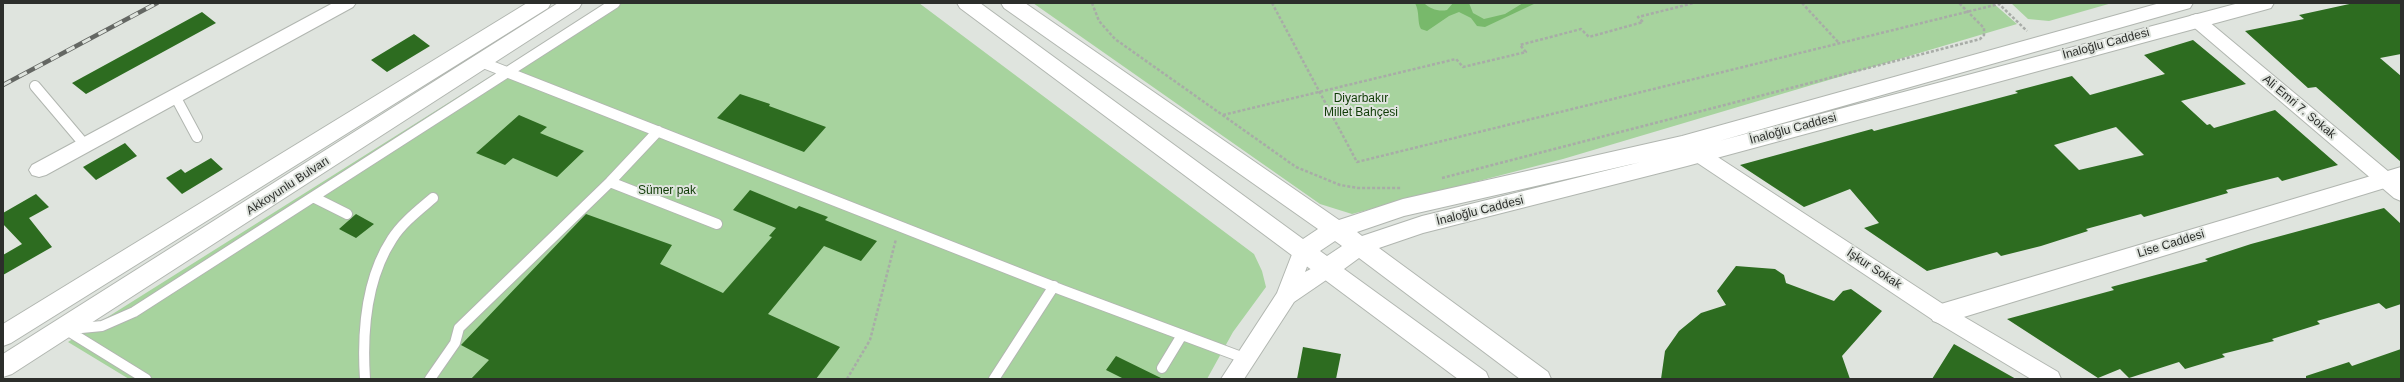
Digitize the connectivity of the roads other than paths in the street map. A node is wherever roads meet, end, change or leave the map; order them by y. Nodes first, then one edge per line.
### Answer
1 (347, 3) edge
2 (540, 3) edge
3 (572, 3) edge
4 (615, 3) edge
5 (967, 3) edge
6 (1011, 3) edge
7 (2183, 3) edge
8 (2264, 3) edge
9 (2196, 20) junction
10 (481, 62) junction
11 (509, 72) junction
12 (36, 86) dead end
13 (175, 96) junction
14 (658, 131) junction
15 (197, 137) dead end
16 (85, 145) junction
17 (1700, 155) junction
18 (39, 170) dead end
19 (610, 182) junction
20 (2396, 183) edge
21 (315, 198) junction
22 (433, 198) dead end
23 (347, 214) dead end
24 (717, 224) dead end
25 (1334, 230) junction
26 (1359, 246) junction
27 (1303, 250) junction
28 (1328, 268) junction
29 (1054, 286) junction
30 (1286, 296) junction
31 (1941, 314) junction
32 (65, 329) junction
33 (1182, 334) junction
34 (3, 336) edge
35 (1244, 358) junction
36 (3, 368) edge
37 (1162, 368) dead end
38 (146, 379) edge
39 (366, 379) edge
40 (430, 379) edge
41 (994, 379) edge
42 (1232, 379) edge
43 (1477, 379) edge
44 (1539, 379) edge
45 (2050, 379) edge

1 - 13 street
2 - 34 main road, Akkoyunlu Bulvarı
3 - 10 main road, Akkoyunlu Bulvarı
4 - 11 lane
5 - 27 main road
6 - 25 main road
7 - 25 main road, İnaloğlu Caddesi
8 - 9 main road, İnaloğlu Caddesi
9 - 17 main road, İnaloğlu Caddesi
9 - 20 street, Ali Emri 7. Sokak
10 - 11 lane
10 - 32 main road, Akkoyunlu Bulvarı
11 - 14 lane
11 - 21 lane
12 - 16 lane
13 - 15 lane
13 - 16 street
14 - 19 lane
14 - 29 lane
16 - 18 street
17 - 26 main road, İnaloğlu Caddesi
17 - 31 street, İşkur Sokak
19 - 24 lane
19 - 40 lane
20 - 31 main road, Lise Caddesi
21 - 23 lane
21 - 32 lane
22 - 39 lane
25 - 26 main road
25 - 27 main road, İnaloğlu Caddesi
26 - 28 main road, İnaloğlu Caddesi
26 - 44 main road
27 - 28 main road
27 - 30 street
28 - 30 street
28 - 43 main road
29 - 33 lane
29 - 41 lane
30 - 35 street
31 - 45 street, İşkur Sokak
32 - 36 main road, Akkoyunlu Bulvarı
32 - 38 lane
33 - 35 lane
33 - 37 lane
35 - 42 street

